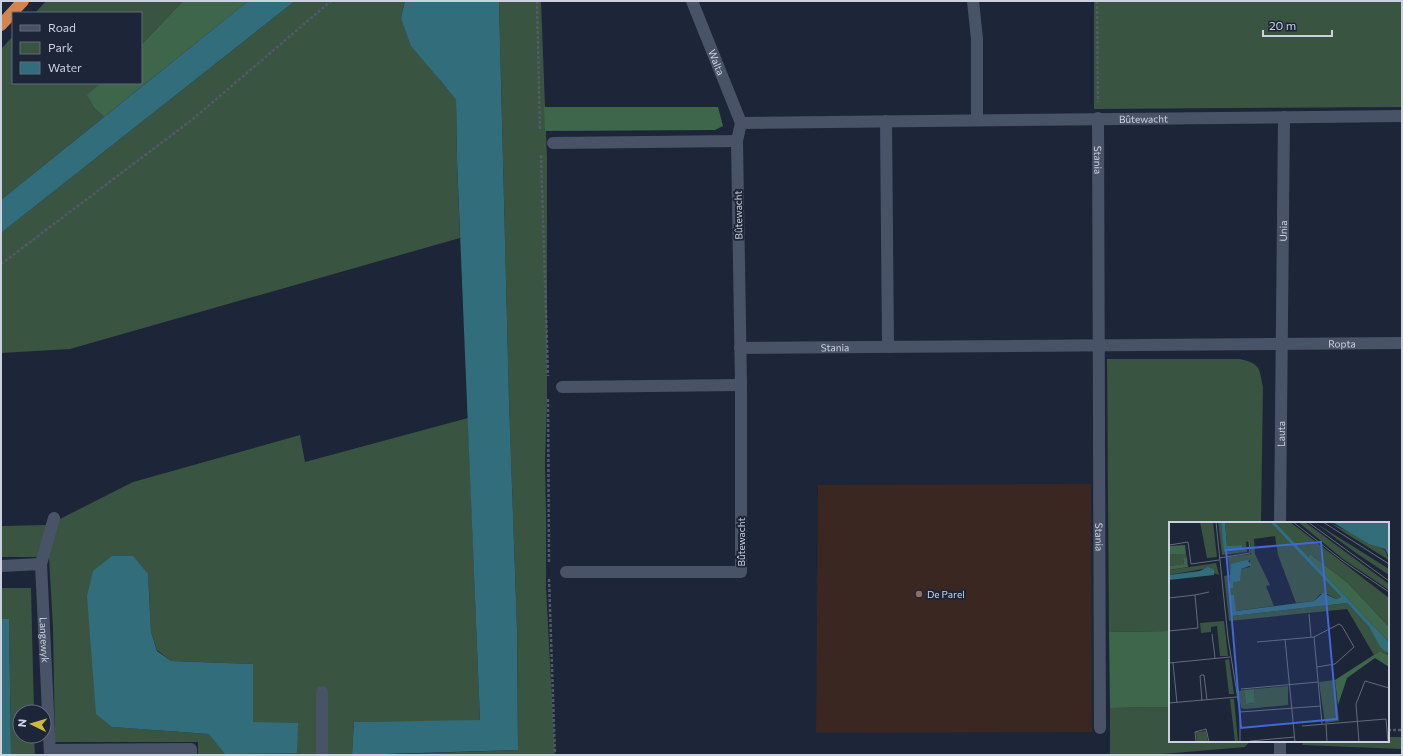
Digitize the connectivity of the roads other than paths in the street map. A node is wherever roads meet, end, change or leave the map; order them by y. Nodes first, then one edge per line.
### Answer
1 (23, 1) edge
2 (692, 1) edge
3 (973, 1) edge
4 (13, 12) edge
5 (12, 13) edge
6 (1, 25) edge
7 (1402, 116) edge
8 (1284, 117) junction
9 (1098, 118) junction
10 (977, 120) junction
11 (886, 121) junction
12 (741, 123) junction
13 (737, 141) junction
14 (553, 143) dead end
15 (1402, 343) edge
16 (1282, 344) junction
17 (1099, 346) junction
18 (888, 347) junction
19 (740, 348) junction
20 (741, 385) junction
21 (562, 387) dead end
22 (54, 518) dead end
23 (1280, 522) edge
24 (41, 564) junction
25 (1, 566) edge
26 (566, 572) dead end
27 (322, 692) dead end
28 (1100, 728) dead end
29 (1280, 742) edge
30 (50, 752) edge
31 (191, 755) edge
32 (322, 755) edge
33 (1280, 755) edge

1 - 4 highway
2 - 12 street, Walta
3 - 10 street
5 - 6 highway
7 - 8 street, Bûtewacht
8 - 9 street, Bûtewacht
8 - 16 street, Unia
9 - 10 street, Bûtewacht
9 - 17 street, Stania
10 - 11 street, Bûtewacht
11 - 12 street, Bûtewacht
11 - 18 street
12 - 13 street, Bûtewacht
13 - 14 street
13 - 19 street, Bûtewacht
15 - 16 street, Ropta
16 - 17 street, Stania
16 - 23 street, Lauta
17 - 18 street, Stania
17 - 28 street, Stania
18 - 19 street, Stania
19 - 20 street, Bûtewacht
20 - 21 street
20 - 26 street, Bûtewacht
22 - 24 street, Langewyk
24 - 25 street
24 - 30 street, Langewyk
27 - 32 street
29 - 33 street
30 - 31 street

